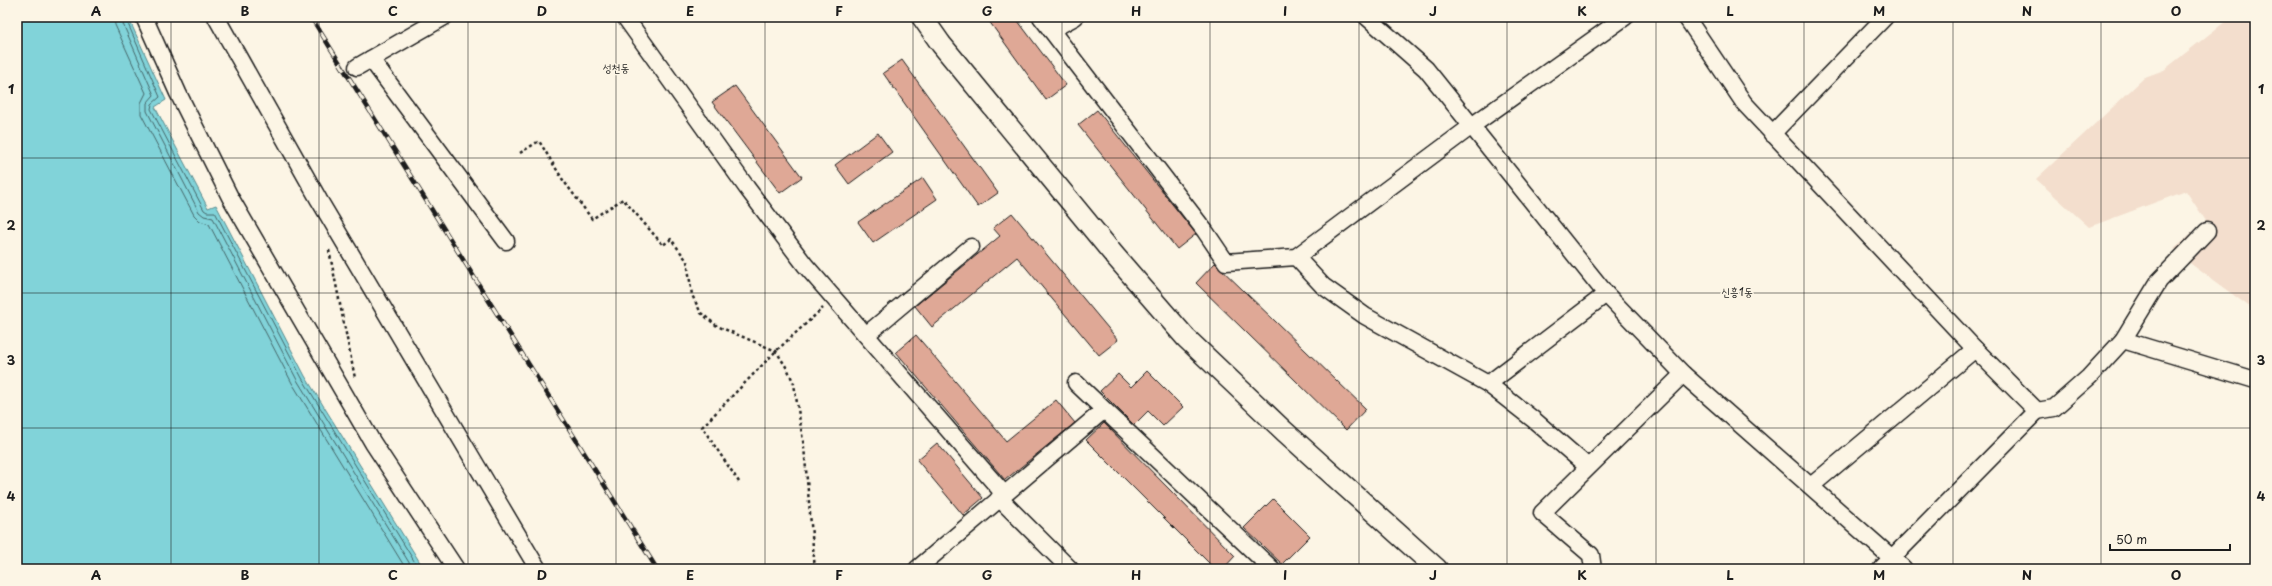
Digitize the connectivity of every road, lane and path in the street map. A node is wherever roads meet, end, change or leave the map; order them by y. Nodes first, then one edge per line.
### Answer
1 (144, 17) edge
2 (216, 17) edge
3 (444, 17) edge
4 (625, 17) edge
5 (922, 17) edge
6 (1041, 17) edge
7 (1075, 17) edge
8 (1367, 17) edge
9 (1625, 17) edge
10 (1686, 17) edge
11 (1885, 17) edge
12 (1051, 30) junction
13 (371, 59) junction
14 (357, 67) dead end
15 (1473, 125) junction
16 (1772, 134) junction
17 (520, 153) dead end
18 (2207, 231) dead end
19 (506, 241) dead end
20 (328, 247) dead end
21 (971, 247) dead end
22 (1296, 257) junction
23 (1606, 294) junction
24 (834, 298) junction
25 (866, 335) junction
26 (2123, 340) junction
27 (1975, 349) junction
28 (776, 351) junction
29 (1683, 374) junction
30 (355, 379) dead end
31 (2255, 380) edge
32 (1076, 383) dead end
33 (1488, 384) junction
34 (1104, 410) junction
35 (2037, 411) junction
36 (1588, 467) junction
37 (738, 482) dead end
38 (1811, 486) junction
39 (1001, 496) junction
40 (1892, 565) edge
41 (456, 569) edge
42 (538, 569) edge
43 (815, 569) edge
44 (917, 569) edge
45 (1070, 569) edge
46 (1272, 569) edge
47 (1437, 569) edge
48 (1593, 569) edge

1 - 41 street
2 - 42 street
3 - 13 street
4 - 24 street
5 - 47 main road
6 - 12 street
7 - 12 street
8 - 15 street
9 - 15 street
10 - 16 street
11 - 16 street
12 - 22 street
13 - 14 street
13 - 19 street
15 - 22 street
15 - 23 street
16 - 27 street
17 - 28 path
18 - 26 street
20 - 30 path
21 - 25 street
22 - 33 street
23 - 29 street
23 - 33 street
24 - 25 street
24 - 28 path
25 - 39 street
26 - 31 street
26 - 35 street
27 - 35 street
27 - 38 street
28 - 37 path
28 - 43 path
29 - 36 street
29 - 38 street
32 - 34 street
33 - 36 street
34 - 39 street
34 - 46 street
35 - 40 street
36 - 48 street
38 - 40 street
39 - 44 street
39 - 45 street

